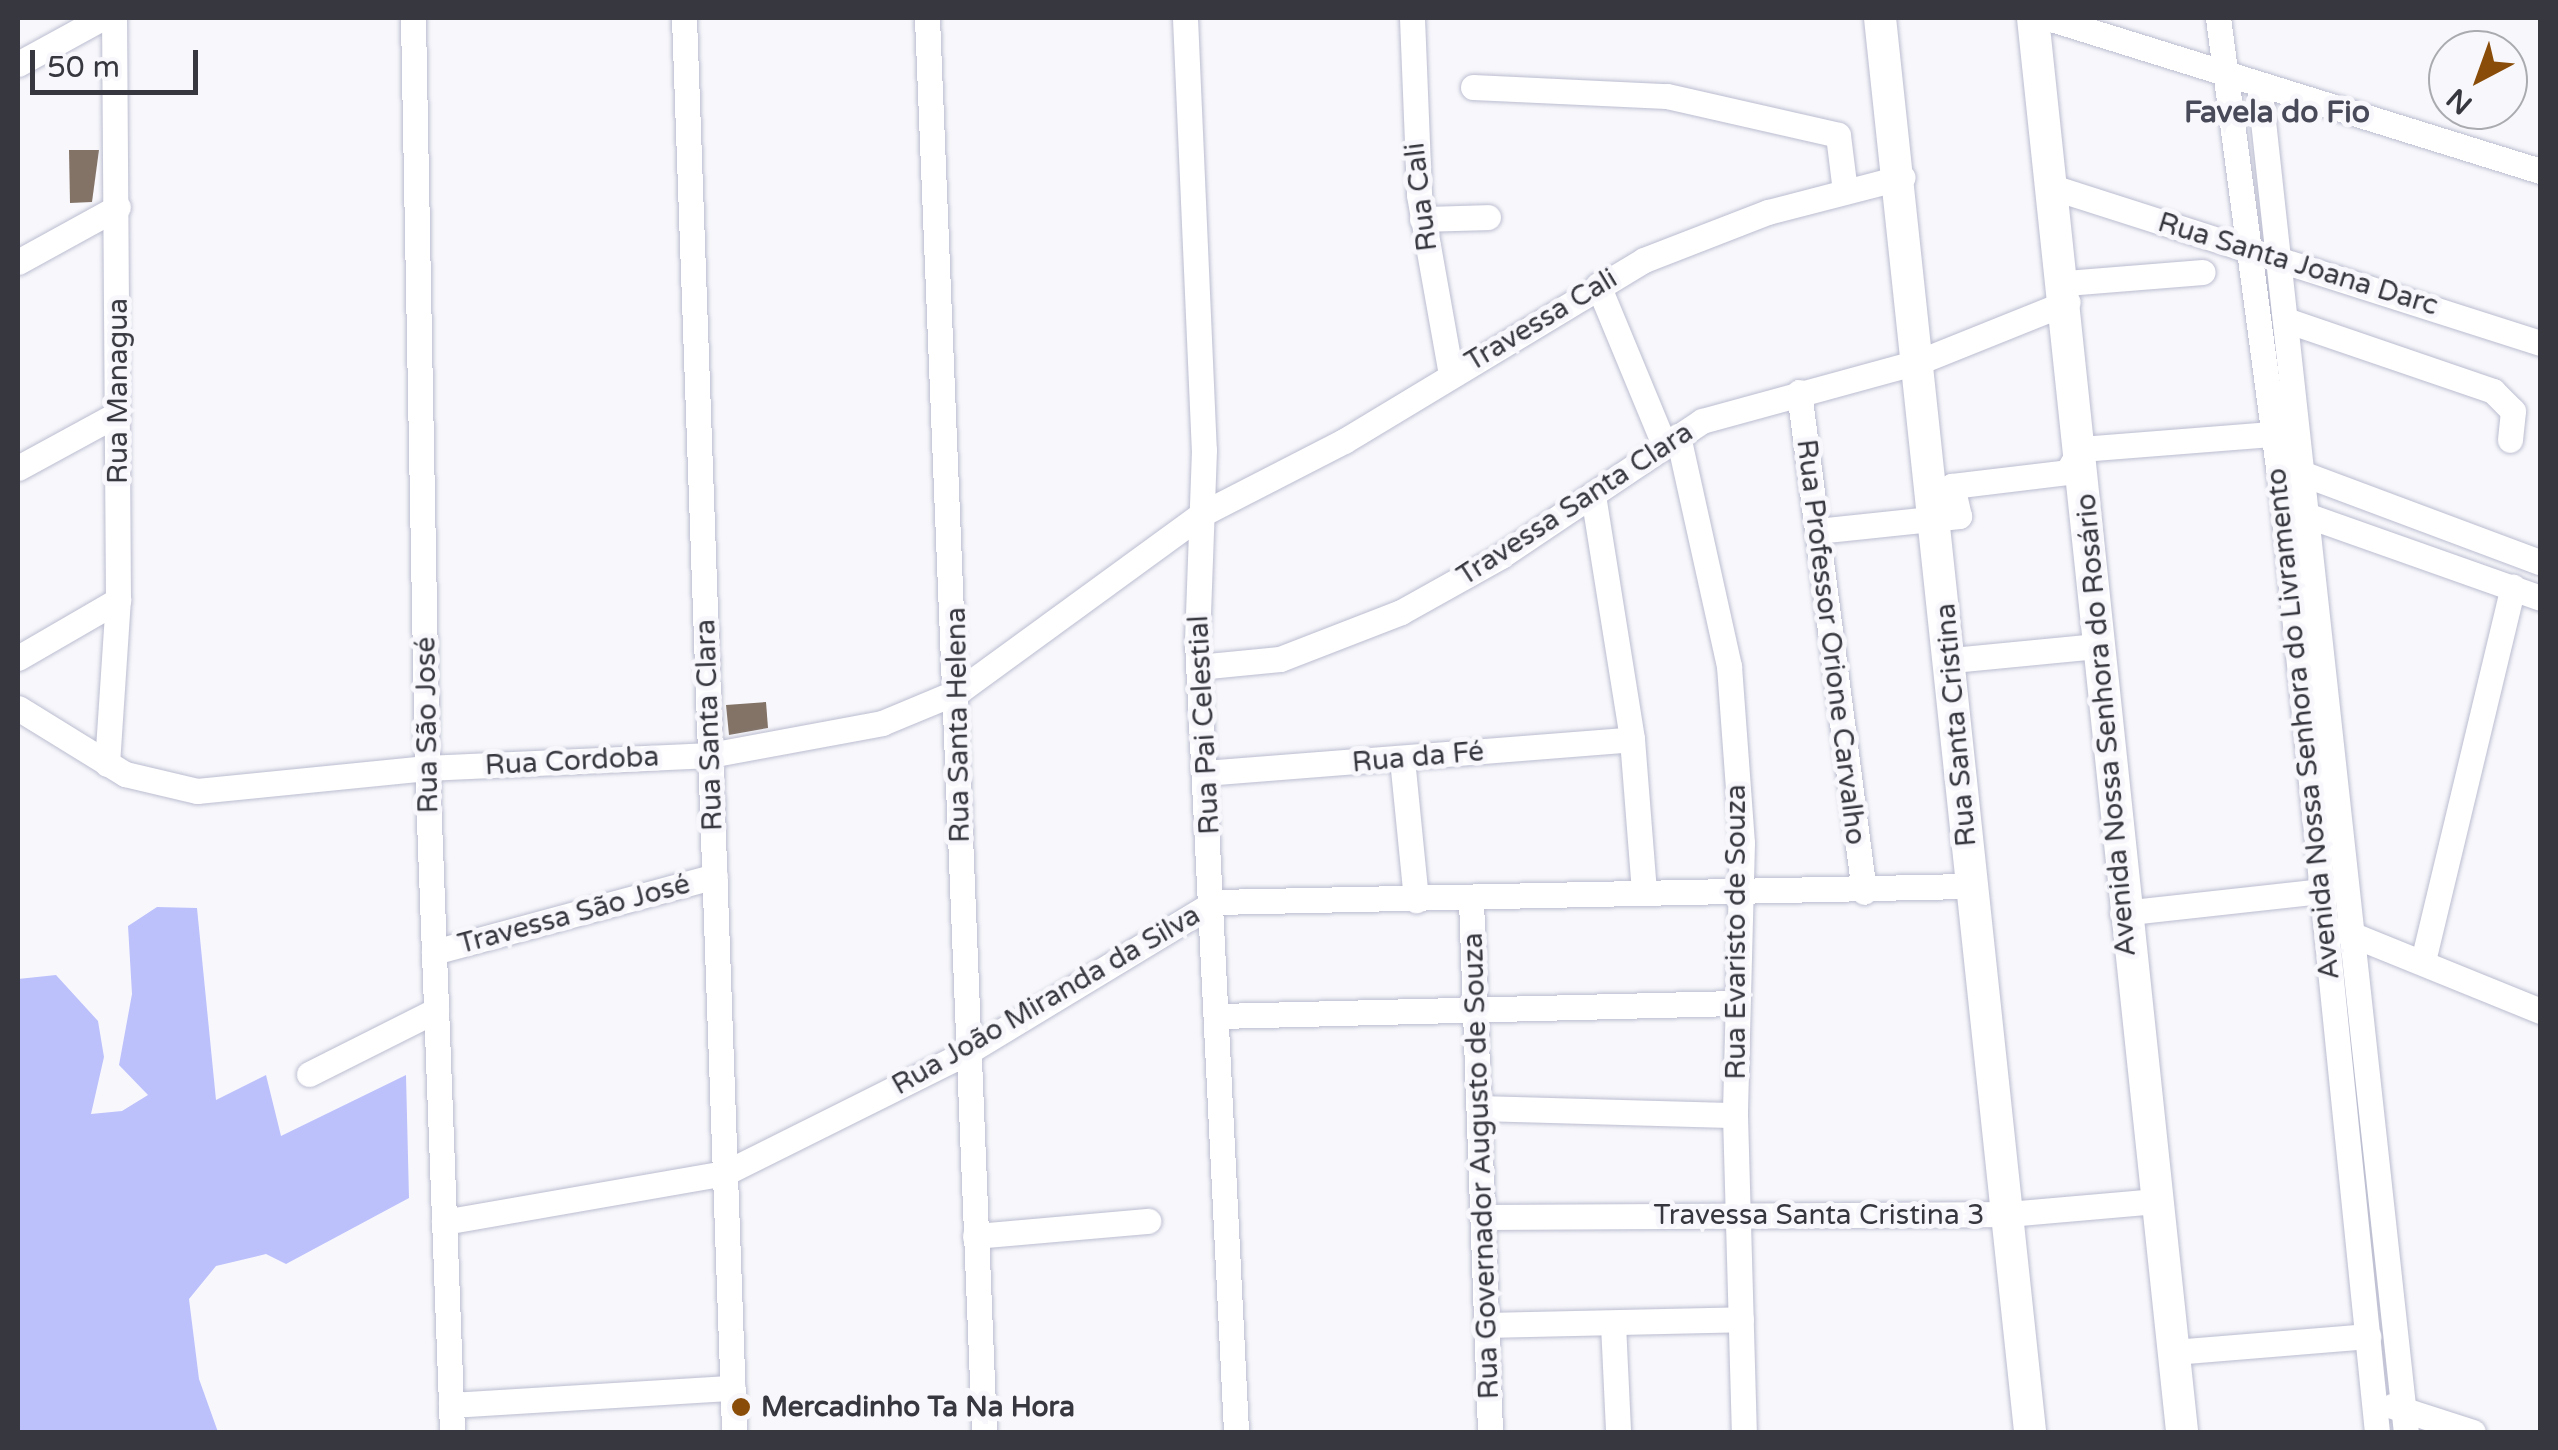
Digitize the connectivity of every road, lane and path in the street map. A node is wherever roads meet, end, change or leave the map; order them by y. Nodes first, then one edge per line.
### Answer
1 (102, 18) edge
2 (114, 18) edge
3 (414, 18) edge
4 (684, 18) edge
5 (927, 18) edge
6 (1185, 18) edge
7 (1412, 18) edge
8 (1880, 18) edge
9 (2033, 18) edge
10 (2048, 18) edge
11 (2218, 18) edge
12 (18, 64) edge
13 (2226, 74) junction
14 (2259, 84) junction
15 (1474, 87) dead end
16 (2540, 171) edge
17 (1902, 177) junction
18 (2054, 188) junction
19 (1845, 192) junction
20 (118, 207) junction
21 (1422, 218) junction
22 (1488, 218) dead end
23 (2250, 250) junction
24 (2282, 258) junction
25 (18, 262) edge
26 (2203, 272) dead end
27 (1598, 285) junction
28 (2067, 293) junction
29 (2289, 321) junction
30 (2540, 343) edge
31 (1920, 360) junction
32 (1451, 374) junction
33 (1799, 392) junction
34 (118, 414) junction
35 (2271, 434) junction
36 (1671, 440) junction
37 (2510, 440) dead end
38 (2082, 449) junction
39 (18, 468) edge
40 (2288, 468) junction
41 (1593, 495) junction
42 (2295, 511) junction
43 (1202, 514) junction
44 (1937, 519) junction
45 (1817, 531) junction
46 (2540, 562) edge
47 (2513, 588) junction
48 (2540, 598) edge
49 (118, 600) junction
50 (2098, 646) junction
51 (18, 658) edge
52 (1952, 660) junction
53 (1198, 667) junction
54 (959, 691) junction
55 (18, 708) edge
56 (1632, 738) junction
57 (710, 755) junction
58 (1402, 759) junction
59 (108, 764) junction
60 (427, 768) junction
61 (1204, 772) junction
62 (715, 876) junction
63 (1968, 886) junction
64 (2350, 889) junction
65 (1739, 890) junction
66 (1644, 892) junction
67 (1864, 892) junction
68 (2318, 892) junction
69 (1416, 900) junction
70 (1471, 900) junction
71 (1215, 902) junction
72 (2122, 912) junction
73 (2323, 923) junction
74 (2351, 934) junction
75 (434, 952) junction
76 (2424, 961) junction
77 (1736, 1003) junction
78 (2539, 1005) edge
79 (436, 1010) junction
80 (1476, 1010) junction
81 (1219, 1016) junction
82 (964, 1054) junction
83 (309, 1074) dead end
84 (1482, 1108) junction
85 (1736, 1115) junction
86 (724, 1173) junction
87 (2156, 1201) junction
88 (1741, 1214) junction
89 (2008, 1214) junction
90 (1483, 1216) junction
91 (1148, 1221) dead end
92 (444, 1222) junction
93 (975, 1236) junction
94 (1742, 1319) junction
95 (1614, 1324) junction
96 (1486, 1325) junction
97 (2368, 1336) junction
98 (2174, 1352) junction
99 (732, 1388) junction
100 (451, 1406) junction
101 (2405, 1420) edge
102 (2381, 1424) edge
103 (452, 1432) edge
104 (734, 1432) edge
105 (984, 1432) edge
106 (1236, 1432) edge
107 (1490, 1432) edge
108 (1618, 1432) edge
109 (1744, 1432) edge
110 (2030, 1432) edge
111 (2182, 1432) edge
112 (2473, 1432) edge

1 - 12 street
2 - 20 street, Rua Managua
3 - 60 street, Rua São José
4 - 57 street, Rua Santa Clara
5 - 54 street, Rua Santa Helena
6 - 43 street, Rua Pai Celestial
7 - 21 street, Rua Cali
8 - 17 main road, Rua Santa Cristina
9 - 18 main road, Avenida Nossa Senhora do Rosário
10 - 13 street
11 - 13 street, Avenida Nossa Senhora do Livramento
13 - 14 street
13 - 23 street, Avenida Nossa Senhora do Livramento
14 - 16 street
14 - 24 street, Avenida Nossa Senhora do Livramento
15 - 19 street
17 - 19 street, Travessa Cali
17 - 31 main road, Rua Santa Cristina
18 - 23 street, Rua Santa Joana Darc
18 - 28 main road, Avenida Nossa Senhora do Rosário
19 - 27 street, Travessa Cali
20 - 25 street
20 - 34 street, Rua Managua
21 - 22 street
21 - 32 street, Rua Cali
23 - 24 street, Rua Santa Joana Darc
23 - 35 street, Avenida Nossa Senhora do Livramento
24 - 29 street, Avenida Nossa Senhora do Livramento
24 - 30 street, Rua Santa Joana Darc
26 - 28 street, Travessa Santa Clara
27 - 32 street, Travessa Cali
27 - 36 street, Rua Evaristo de Souza
28 - 31 street, Travessa Santa Clara
28 - 38 main road, Avenida Nossa Senhora do Rosário
29 - 37 street
29 - 40 street, Avenida Nossa Senhora do Livramento
31 - 33 street, Travessa Santa Clara
31 - 44 main road, Rua Santa Cristina
32 - 43 street, Travessa Cali
33 - 36 street, Travessa Santa Clara
33 - 45 street, Rua Professor Orione Carvalho
34 - 39 street
34 - 49 street, Rua Managua
35 - 38 street
35 - 40 street, Avenida Nossa Senhora do Livramento
36 - 41 street, Travessa Santa Clara
36 - 65 street, Rua Evaristo de Souza
38 - 44 street
38 - 50 main road, Avenida Nossa Senhora do Rosário
40 - 42 street, Avenida Nossa Senhora do Livramento
40 - 46 street
41 - 53 street, Travessa Santa Clara
41 - 56 street
42 - 47 street
42 - 64 street, Avenida Nossa Senhora do Livramento
42 - 68 street, Avenida Nossa Senhora do Livramento
43 - 53 street, Rua Pai Celestial
43 - 54 street, Rua Cordoba
44 - 45 street
44 - 52 main road, Rua Santa Cristina
45 - 67 street, Rua Professor Orione Carvalho
47 - 48 street
47 - 76 street
49 - 51 street
49 - 59 street, Rua Managua
50 - 52 street
50 - 72 main road, Avenida Nossa Senhora do Rosário
52 - 63 main road, Rua Santa Cristina
53 - 61 street, Rua Pai Celestial
54 - 57 street, Rua Cordoba
54 - 82 street, Rua Santa Helena
55 - 59 street, Rua Cordoba
56 - 58 street, Rua da Fé
56 - 66 street
57 - 60 street, Rua Cordoba
57 - 62 street, Rua Santa Clara
58 - 61 street, Rua da Fé
58 - 69 street
59 - 60 street, Rua Cordoba
60 - 75 street, Rua São José
61 - 71 street, Rua Pai Celestial
62 - 75 street, Travessa São José
62 - 86 street, Rua Santa Clara
63 - 67 street, Rua João Miranda da Silva
63 - 89 main road, Rua Santa Cristina
64 - 68 street
64 - 74 street, Avenida Nossa Senhora do Livramento
65 - 66 street, Rua João Miranda da Silva
65 - 67 street, Rua João Miranda da Silva
65 - 77 street, Rua Evaristo de Souza
66 - 70 street, Rua João Miranda da Silva
68 - 72 street
68 - 73 street, Avenida Nossa Senhora do Livramento
69 - 70 street, Rua João Miranda da Silva
69 - 71 street, Rua João Miranda da Silva
70 - 80 street, Rua Governador Augusto de Souza
71 - 81 street, Rua Pai Celestial
71 - 82 street, Rua João Miranda da Silva
72 - 87 main road, Avenida Nossa Senhora do Rosário
73 - 74 street
73 - 97 street, Avenida Nossa Senhora do Livramento
74 - 76 street
74 - 101 street, Avenida Nossa Senhora do Livramento
75 - 79 street, Rua São José
76 - 78 street
77 - 80 street
77 - 85 street, Rua Evaristo de Souza
79 - 83 street
79 - 92 street, Rua São José
80 - 81 street
80 - 84 street, Rua Governador Augusto de Souza
81 - 106 street, Rua Pai Celestial
82 - 86 street, Rua João Miranda da Silva
82 - 93 street, Rua Santa Helena
84 - 85 street
84 - 90 street, Rua Governador Augusto de Souza
85 - 88 street, Rua Evaristo de Souza
86 - 92 street, Rua João Miranda da Silva
86 - 99 street, Rua Santa Clara
87 - 89 street, Travessa Santa Cristina 3
87 - 98 main road, Avenida Nossa Senhora do Rosário
88 - 89 street, Travessa Santa Cristina 3
88 - 90 street, Travessa Santa Cristina 3
88 - 94 street, Rua Evaristo de Souza
89 - 110 main road, Rua Santa Cristina
90 - 96 street, Rua Governador Augusto de Souza
91 - 93 street
92 - 100 street, Rua São José
93 - 105 street, Rua Santa Helena
94 - 95 street
94 - 109 street, Rua Evaristo de Souza
95 - 96 street
95 - 108 street
96 - 107 street, Rua Governador Augusto de Souza
97 - 98 street
97 - 102 street, Avenida Nossa Senhora do Livramento
98 - 111 main road, Avenida Nossa Senhora do Rosário
99 - 100 street
99 - 104 street, Rua Santa Clara
100 - 103 street, Rua São José
101 - 102 street
101 - 112 street

